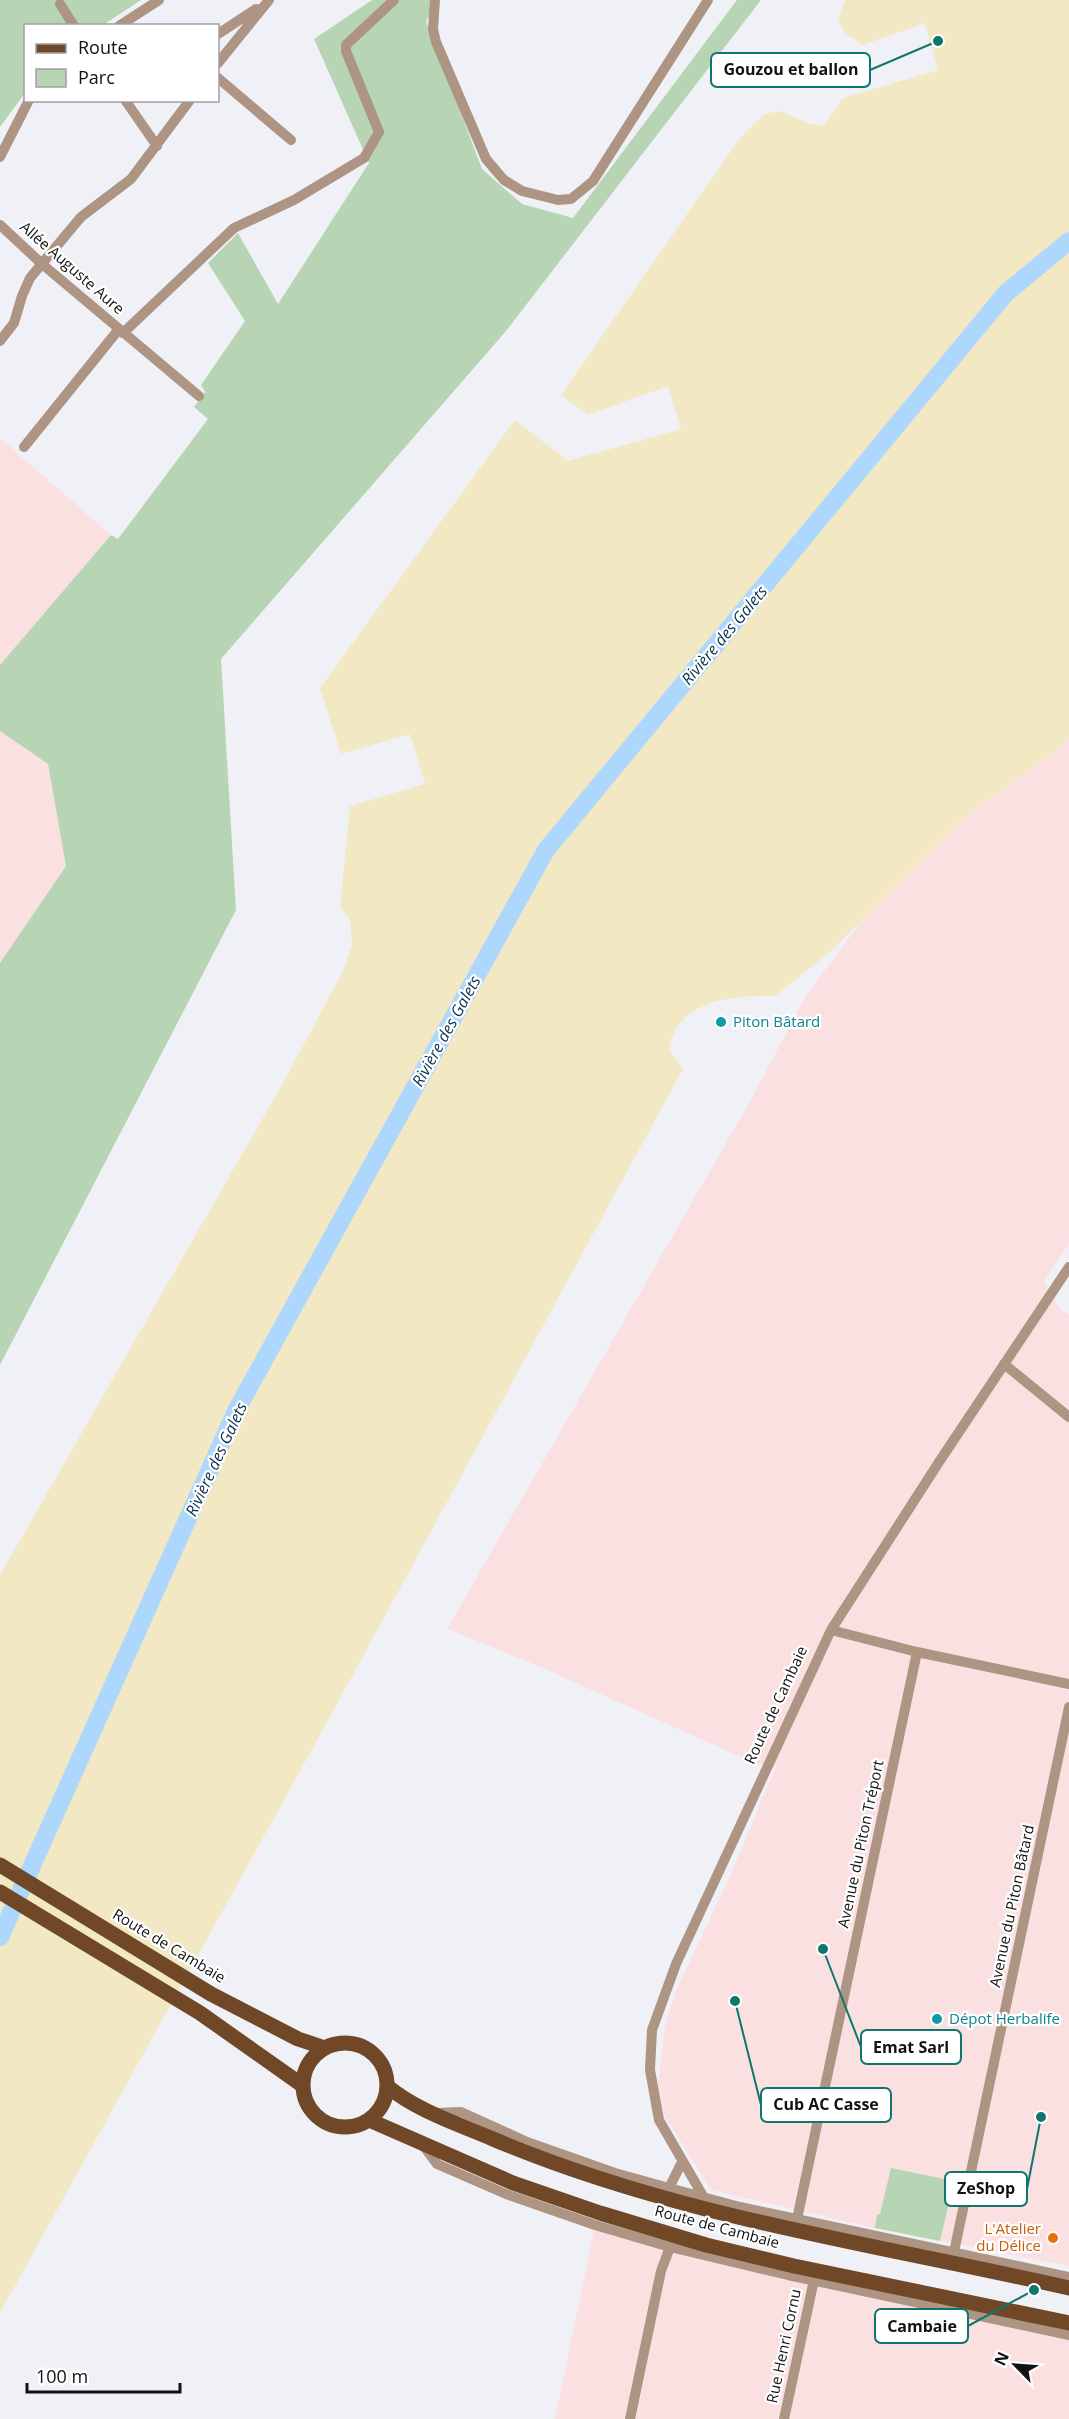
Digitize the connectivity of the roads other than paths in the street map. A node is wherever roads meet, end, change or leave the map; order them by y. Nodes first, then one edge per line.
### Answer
1 (159, 0) edge
2 (269, 0) edge
3 (394, 0) edge
4 (435, 0) edge
5 (708, 0) edge
6 (60, 4) dead end
7 (73, 24) edge
8 (122, 24) edge
9 (219, 33) edge
10 (219, 62) edge
11 (219, 79) edge
12 (28, 102) edge
13 (126, 102) edge
14 (189, 102) edge
15 (291, 140) dead end
16 (157, 146) junction
17 (0, 158) edge
18 (0, 225) edge
19 (42, 264) junction
20 (121, 331) junction
21 (0, 340) edge
22 (199, 396) dead end
23 (24, 447) dead end
24 (1069, 1267) edge
25 (1004, 1364) junction
26 (1069, 1417) edge
27 (831, 1630) junction
28 (917, 1652) junction
29 (1069, 1684) edge
30 (1069, 1707) edge
31 (0, 1865) edge
32 (0, 1892) edge
33 (325, 2048) junction
34 (302, 2085) junction
35 (387, 2086) junction
36 (437, 2113) junction
37 (369, 2120) junction
38 (422, 2144) junction
39 (682, 2162) junction
40 (669, 2188) junction
41 (703, 2196) junction
42 (797, 2219) junction
43 (670, 2247) junction
44 (954, 2252) junction
45 (1069, 2277) edge
46 (814, 2280) junction
47 (1069, 2288) edge
48 (1069, 2323) edge
49 (1069, 2335) edge
50 (630, 2419) edge
51 (784, 2419) edge

1 - 8 street
2 - 9 street
2 - 10 street
3 - 20 street
4 - 5 street
6 - 7 street
11 - 15 street
12 - 17 street
13 - 16 street
14 - 16 street
16 - 19 street
18 - 19 street, Allée Auguste Aure
19 - 20 street, Allée Auguste Aure
19 - 21 street
20 - 22 street
20 - 23 street, Allée Auguste Aure
24 - 25 street, Route de Cambaie
25 - 26 street
25 - 27 street, Route de Cambaie
27 - 28 street
27 - 39 street, Route de Cambaie
28 - 29 street
28 - 42 street, Avenue du Piton Tréport
30 - 44 street, Avenue du Piton Bâtard
31 - 33 main road, Route de Cambaie
32 - 34 main road
33 - 34 main road
33 - 35 main road, Route de Cambaie
34 - 37 main road
35 - 36 main road, Route de Cambaie
35 - 37 main road
36 - 40 street
36 - 47 main road, Route de Cambaie
37 - 38 main road, Route de Cambaie
38 - 43 street
38 - 48 main road, Route de Cambaie
39 - 40 street
39 - 41 street, Route de Cambaie
40 - 41 street
41 - 42 street
42 - 44 street
43 - 46 street
43 - 50 street
44 - 45 street
46 - 49 street
46 - 51 street, Rue Henri Cornu

